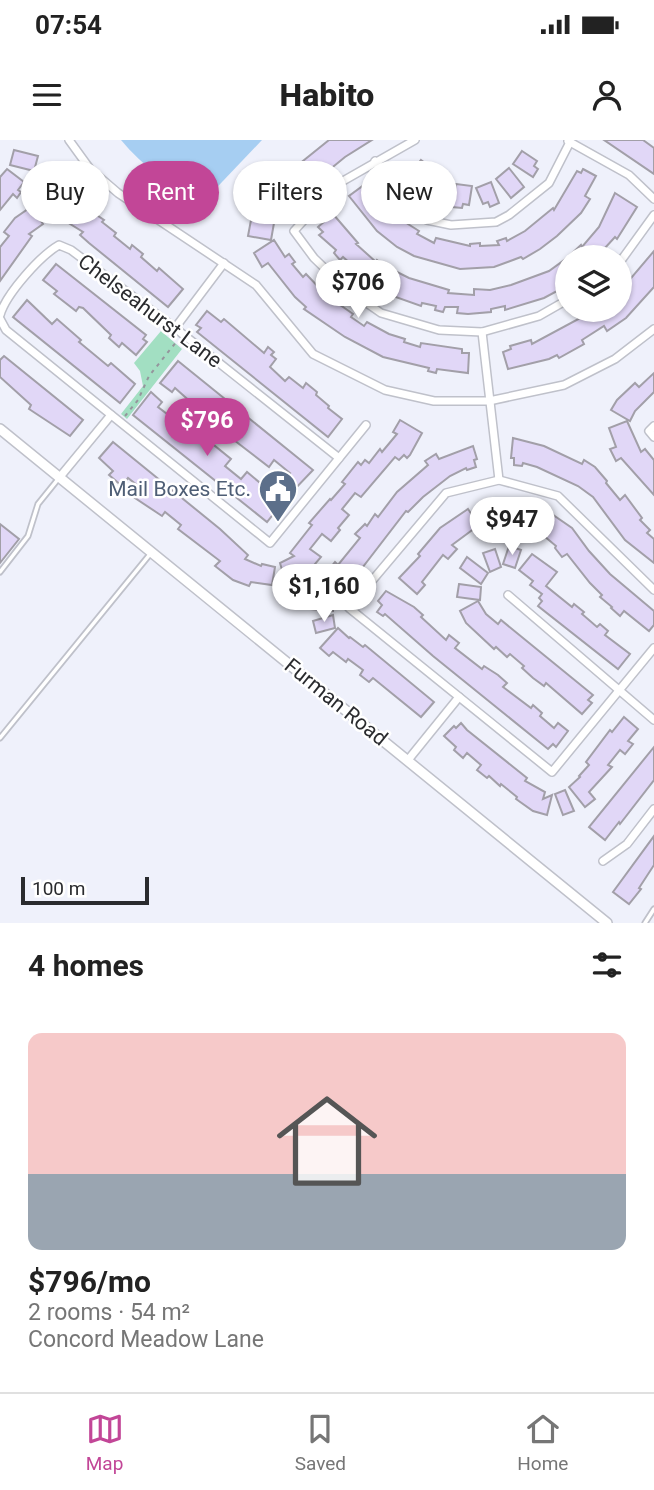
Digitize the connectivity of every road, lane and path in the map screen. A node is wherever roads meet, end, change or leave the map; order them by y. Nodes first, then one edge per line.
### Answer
1 (69, 140) edge
2 (415, 140) edge
3 (568, 141) edge
4 (375, 161) edge
5 (361, 170) edge
6 (654, 199) edge
7 (654, 215) edge
8 (446, 224) edge
9 (632, 245) edge
10 (224, 263) junction
11 (555, 307) edge
12 (0, 317) edge
13 (175, 328) junction
14 (654, 329) edge
15 (482, 332) junction
16 (183, 334) junction
17 (489, 401) junction
18 (111, 415) junction
19 (120, 422) junction
20 (366, 425) dead end
21 (654, 426) edge
22 (1, 433) edge
23 (654, 437) edge
24 (339, 458) junction
25 (59, 478) junction
26 (499, 480) junction
27 (151, 553) junction
28 (0, 572) edge
29 (654, 590) edge
30 (508, 596) dead end
31 (654, 648) edge
32 (618, 691) junction
33 (459, 697) junction
34 (654, 720) edge
35 (0, 738) edge
36 (408, 760) junction
37 (654, 809) edge
38 (603, 861) dead end
39 (654, 909) edge
40 (607, 923) edge
41 (645, 923) edge

1 - 10 street
2 - 4 street
3 - 6 street
3 - 8 street
5 - 15 street
7 - 9 street
10 - 13 street
10 - 17 street
11 - 15 street
12 - 13 street, Chelseahurst Lane
12 - 18 street
13 - 16 street, Chelseahurst Lane
14 - 17 street
15 - 17 street
16 - 19 path
16 - 24 street, Chelseahurst Lane
17 - 26 street
18 - 19 street
18 - 25 street
19 - 24 street
20 - 24 street
21 - 23 street
22 - 25 street, Furman Road
25 - 27 street, Furman Road
25 - 28 lane
26 - 29 street
26 - 33 street
27 - 35 lane
27 - 36 street, Furman Road
30 - 32 street
31 - 32 street
32 - 33 street
32 - 34 street
33 - 36 street
36 - 40 street, Furman Road
37 - 38 street
39 - 41 lane

